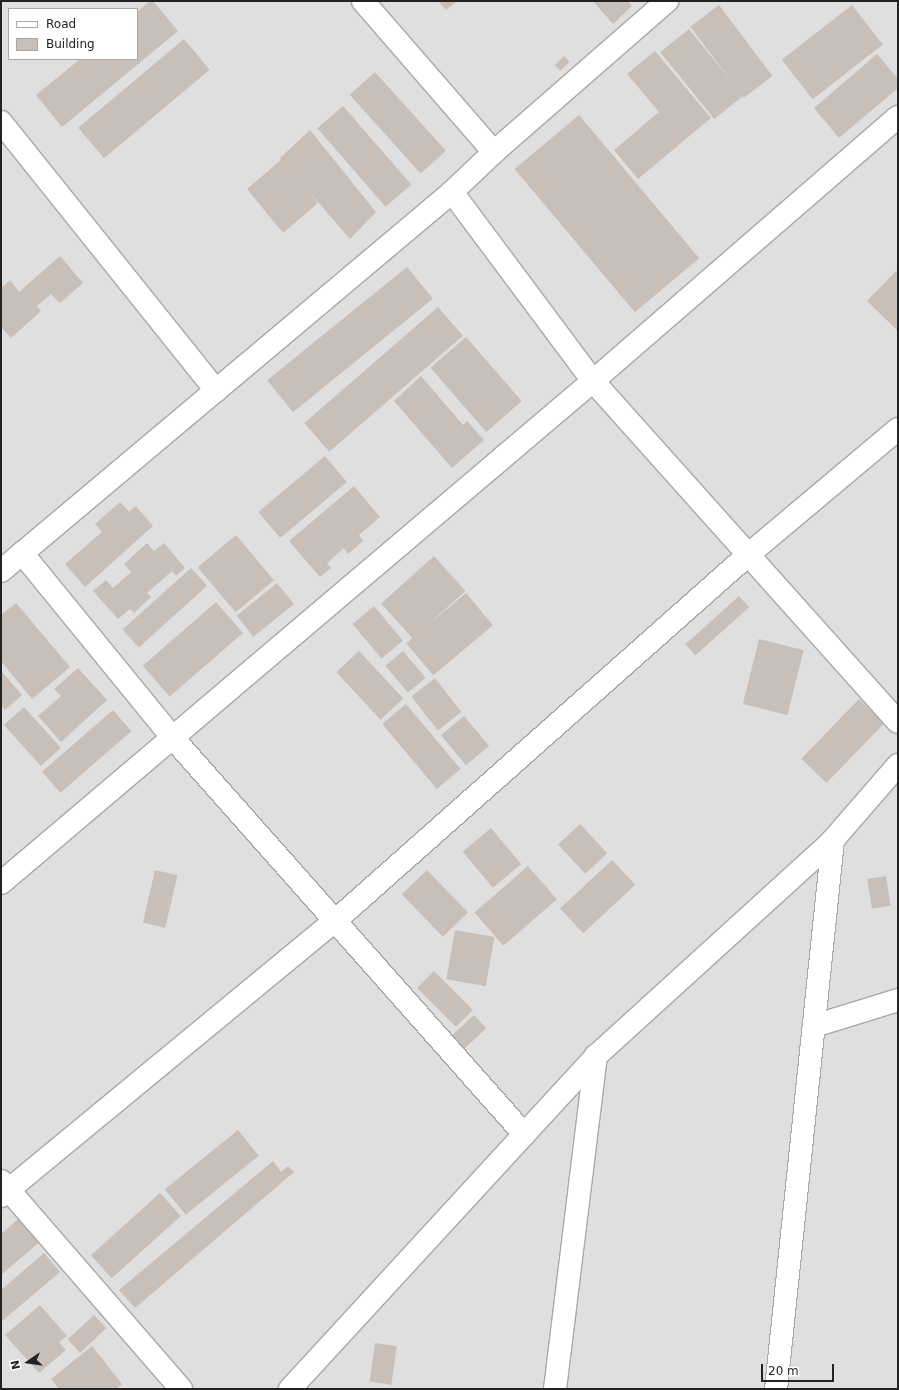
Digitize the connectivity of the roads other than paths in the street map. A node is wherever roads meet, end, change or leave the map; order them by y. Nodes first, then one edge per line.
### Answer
1 (363, 1) edge
2 (667, 1) edge
3 (898, 117) edge
4 (1, 122) edge
5 (494, 152) junction
6 (452, 192) junction
7 (593, 381) junction
8 (216, 390) junction
9 (898, 429) edge
10 (22, 553) junction
11 (749, 554) junction
12 (1, 571) edge
13 (898, 722) edge
14 (172, 738) junction
15 (898, 765) edge
16 (833, 840) junction
17 (1, 883) edge
18 (335, 921) junction
19 (898, 1000) edge
20 (814, 1026) junction
21 (596, 1056) junction
22 (524, 1134) junction
23 (3, 1188) edge
24 (181, 1389) edge
25 (290, 1389) edge
26 (556, 1389) edge
27 (776, 1389) edge

1 - 5 street
2 - 5 street
3 - 7 street
4 - 8 street
5 - 6 street
6 - 7 street
6 - 8 street
7 - 11 street
7 - 14 street
8 - 10 street
9 - 11 street
10 - 12 street
10 - 14 street
11 - 13 street
11 - 18 street
14 - 17 street
14 - 18 street
15 - 16 street
16 - 20 street
16 - 21 street
18 - 22 street
18 - 23 street
19 - 20 street
20 - 27 street
21 - 22 street
21 - 26 street
22 - 25 street
23 - 24 street

